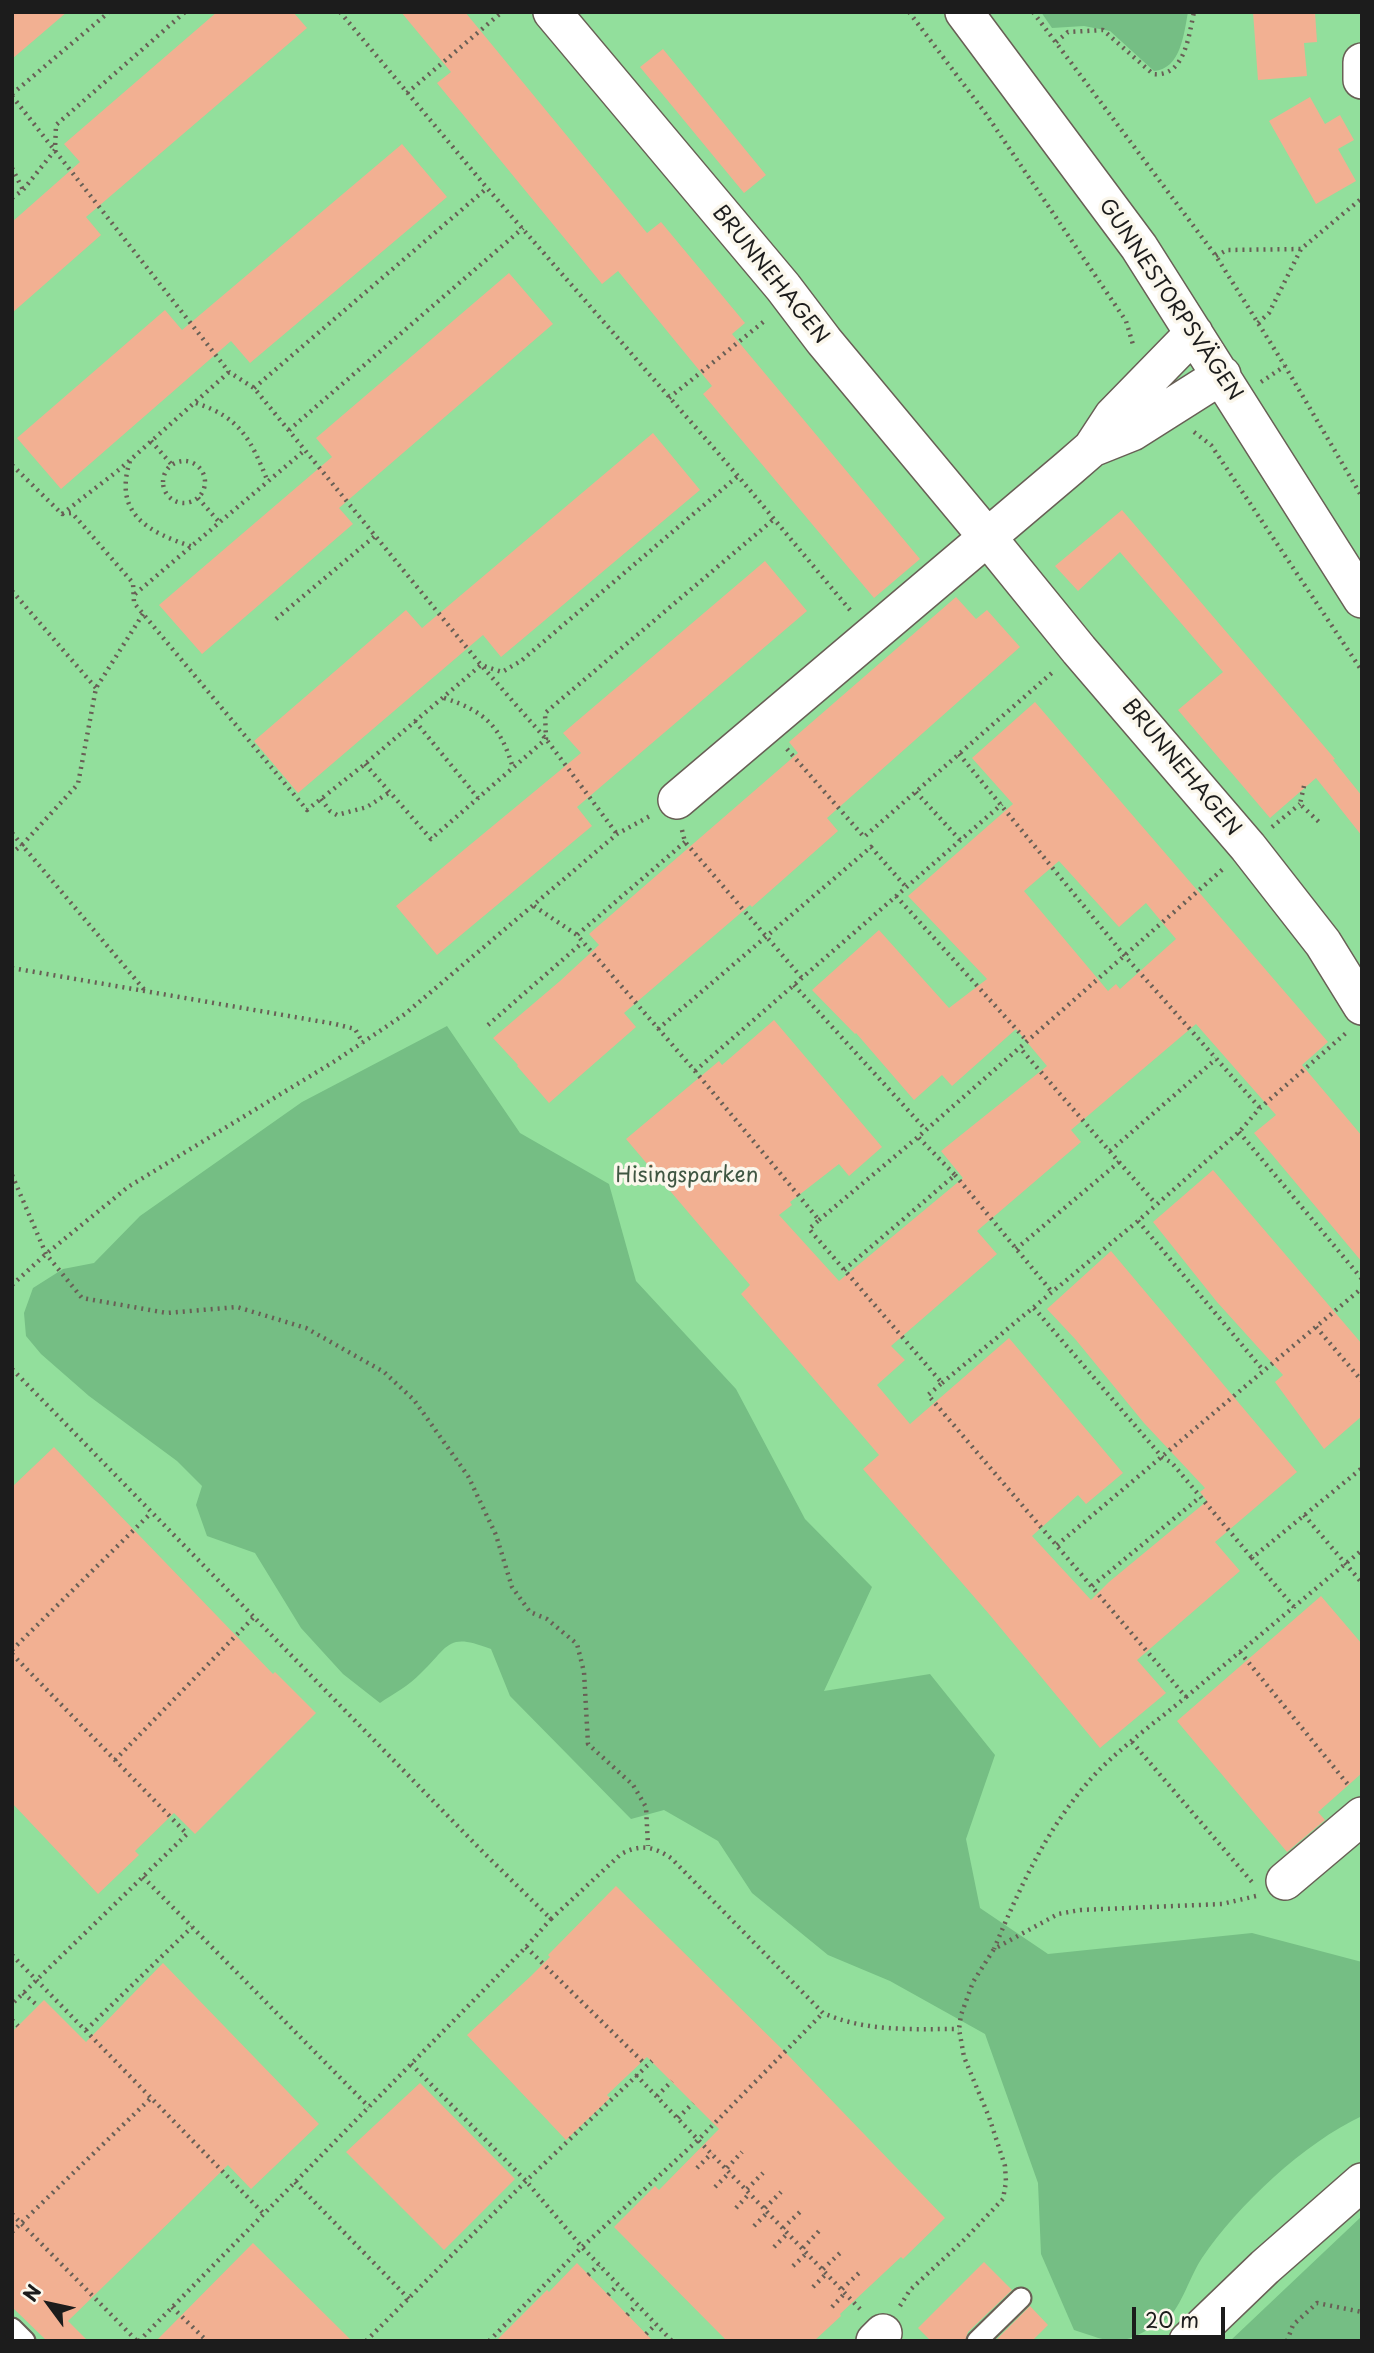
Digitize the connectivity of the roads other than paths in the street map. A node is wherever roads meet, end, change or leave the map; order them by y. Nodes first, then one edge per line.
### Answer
1 (552, 12) edge
2 (964, 12) edge
3 (1362, 62) edge
4 (1362, 80) edge
5 (1194, 333) junction
6 (1222, 375) junction
7 (1092, 447) junction
8 (988, 538) junction
9 (1362, 599) edge
10 (677, 800) road end
11 (1357, 1017) edge
12 (1357, 1804) edge
13 (1273, 1887) road end
14 (1362, 2182) edge
15 (1021, 2298) dead end
16 (12, 2328) edge
17 (25, 2341) edge
18 (977, 2341) edge
19 (1188, 2341) edge

1 - 8 street, BRUNNEHAGEN
2 - 5 street, GUNNESTORPSVÄGEN
3 - 4 street
5 - 6 street, GUNNESTORPSVÄGEN
5 - 7 street
6 - 7 street
6 - 9 street, GUNNESTORPSVÄGEN
7 - 8 street
8 - 10 street
8 - 11 street, BRUNNEHAGEN
12 - 13 street
14 - 19 street
15 - 18 lane
16 - 17 lane

